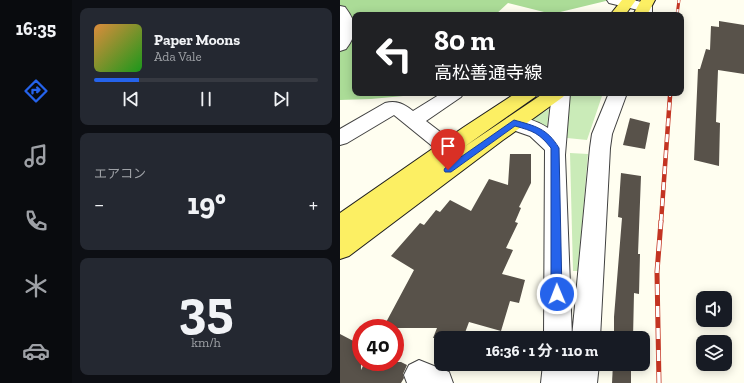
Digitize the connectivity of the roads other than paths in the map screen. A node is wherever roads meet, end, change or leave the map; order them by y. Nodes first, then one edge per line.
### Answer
1 (350, 0) edge
2 (624, 1) edge
3 (340, 9) edge
4 (644, 9) edge
5 (618, 12) edge
6 (340, 46) edge
7 (451, 96) edge
8 (525, 96) edge
9 (554, 96) edge
10 (561, 96) edge
11 (617, 96) edge
12 (412, 121) junction
13 (514, 123) junction
14 (340, 138) edge
15 (555, 148) junction
16 (449, 149) junction
17 (340, 226) edge
18 (340, 248) edge
19 (558, 331) edge
20 (587, 331) edge
21 (557, 371) edge
22 (583, 371) edge
23 (556, 383) edge
24 (582, 383) edge

1 - 3 street
2 - 4 street
2 - 5 main road
3 - 6 street
7 - 12 street
8 - 16 main road
9 - 13 main road
10 - 15 street
11 - 20 street
12 - 14 street
12 - 16 street
13 - 15 street
13 - 18 main road
15 - 19 street
16 - 17 main road
21 - 23 street
22 - 24 street

